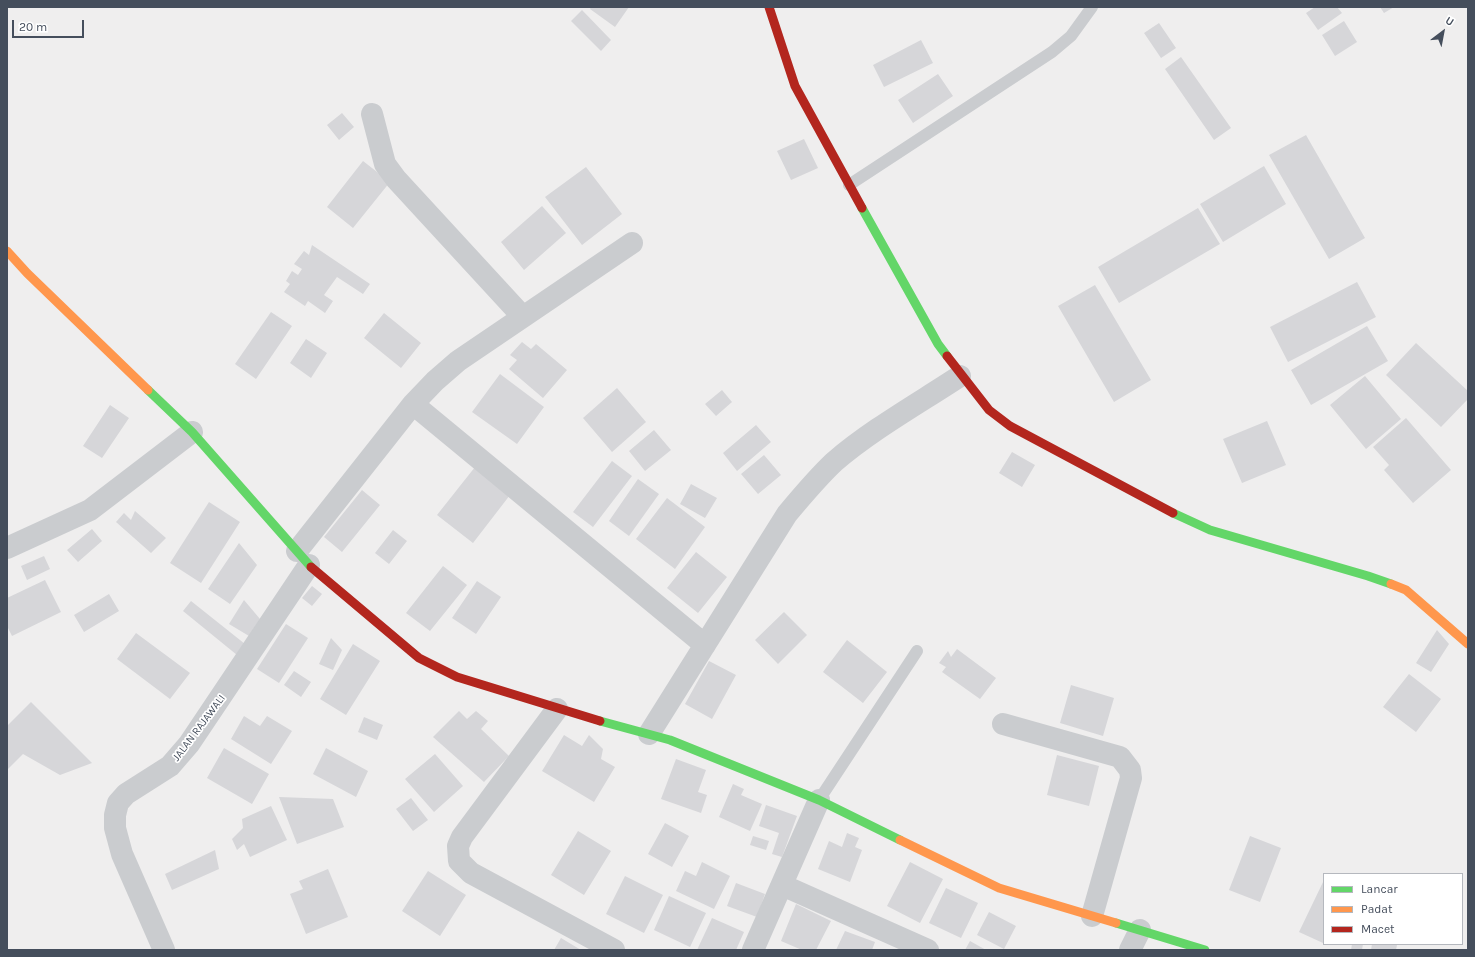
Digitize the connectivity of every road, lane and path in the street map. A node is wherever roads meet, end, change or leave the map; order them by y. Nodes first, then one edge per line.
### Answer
1 (769, 7) edge
2 (1092, 7) edge
3 (372, 114) dead end
4 (849, 185) junction
5 (632, 243) dead end
6 (7, 251) edge
7 (523, 317) junction
8 (960, 376) junction
9 (413, 404) junction
10 (192, 432) junction
11 (7, 548) edge
12 (303, 558) junction
13 (1468, 644) edge
14 (705, 645) junction
15 (918, 651) dead end
16 (557, 708) junction
17 (1003, 724) dead end
18 (649, 734) junction
19 (819, 800) junction
20 (782, 885) junction
21 (1092, 916) junction
22 (1140, 930) junction
23 (164, 950) edge
24 (614, 950) edge
25 (753, 950) edge
26 (928, 950) edge
27 (1130, 950) edge
28 (1206, 950) edge

1 - 4 street
2 - 4 lane
3 - 7 street
4 - 8 street
5 - 7 street, JALAN RAJAWALI
6 - 10 street
7 - 9 street, JALAN RAJAWALI
8 - 13 street
8 - 14 street
9 - 12 street, JALAN RAJAWALI
9 - 14 street
10 - 11 street
10 - 12 street
12 - 16 street
12 - 23 street, JALAN RAJAWALI
14 - 18 street
15 - 19 lane
16 - 18 street
16 - 24 street
17 - 21 street
18 - 19 street
19 - 20 street
19 - 21 street
20 - 25 street
20 - 26 street
21 - 22 street
22 - 27 street
22 - 28 street

